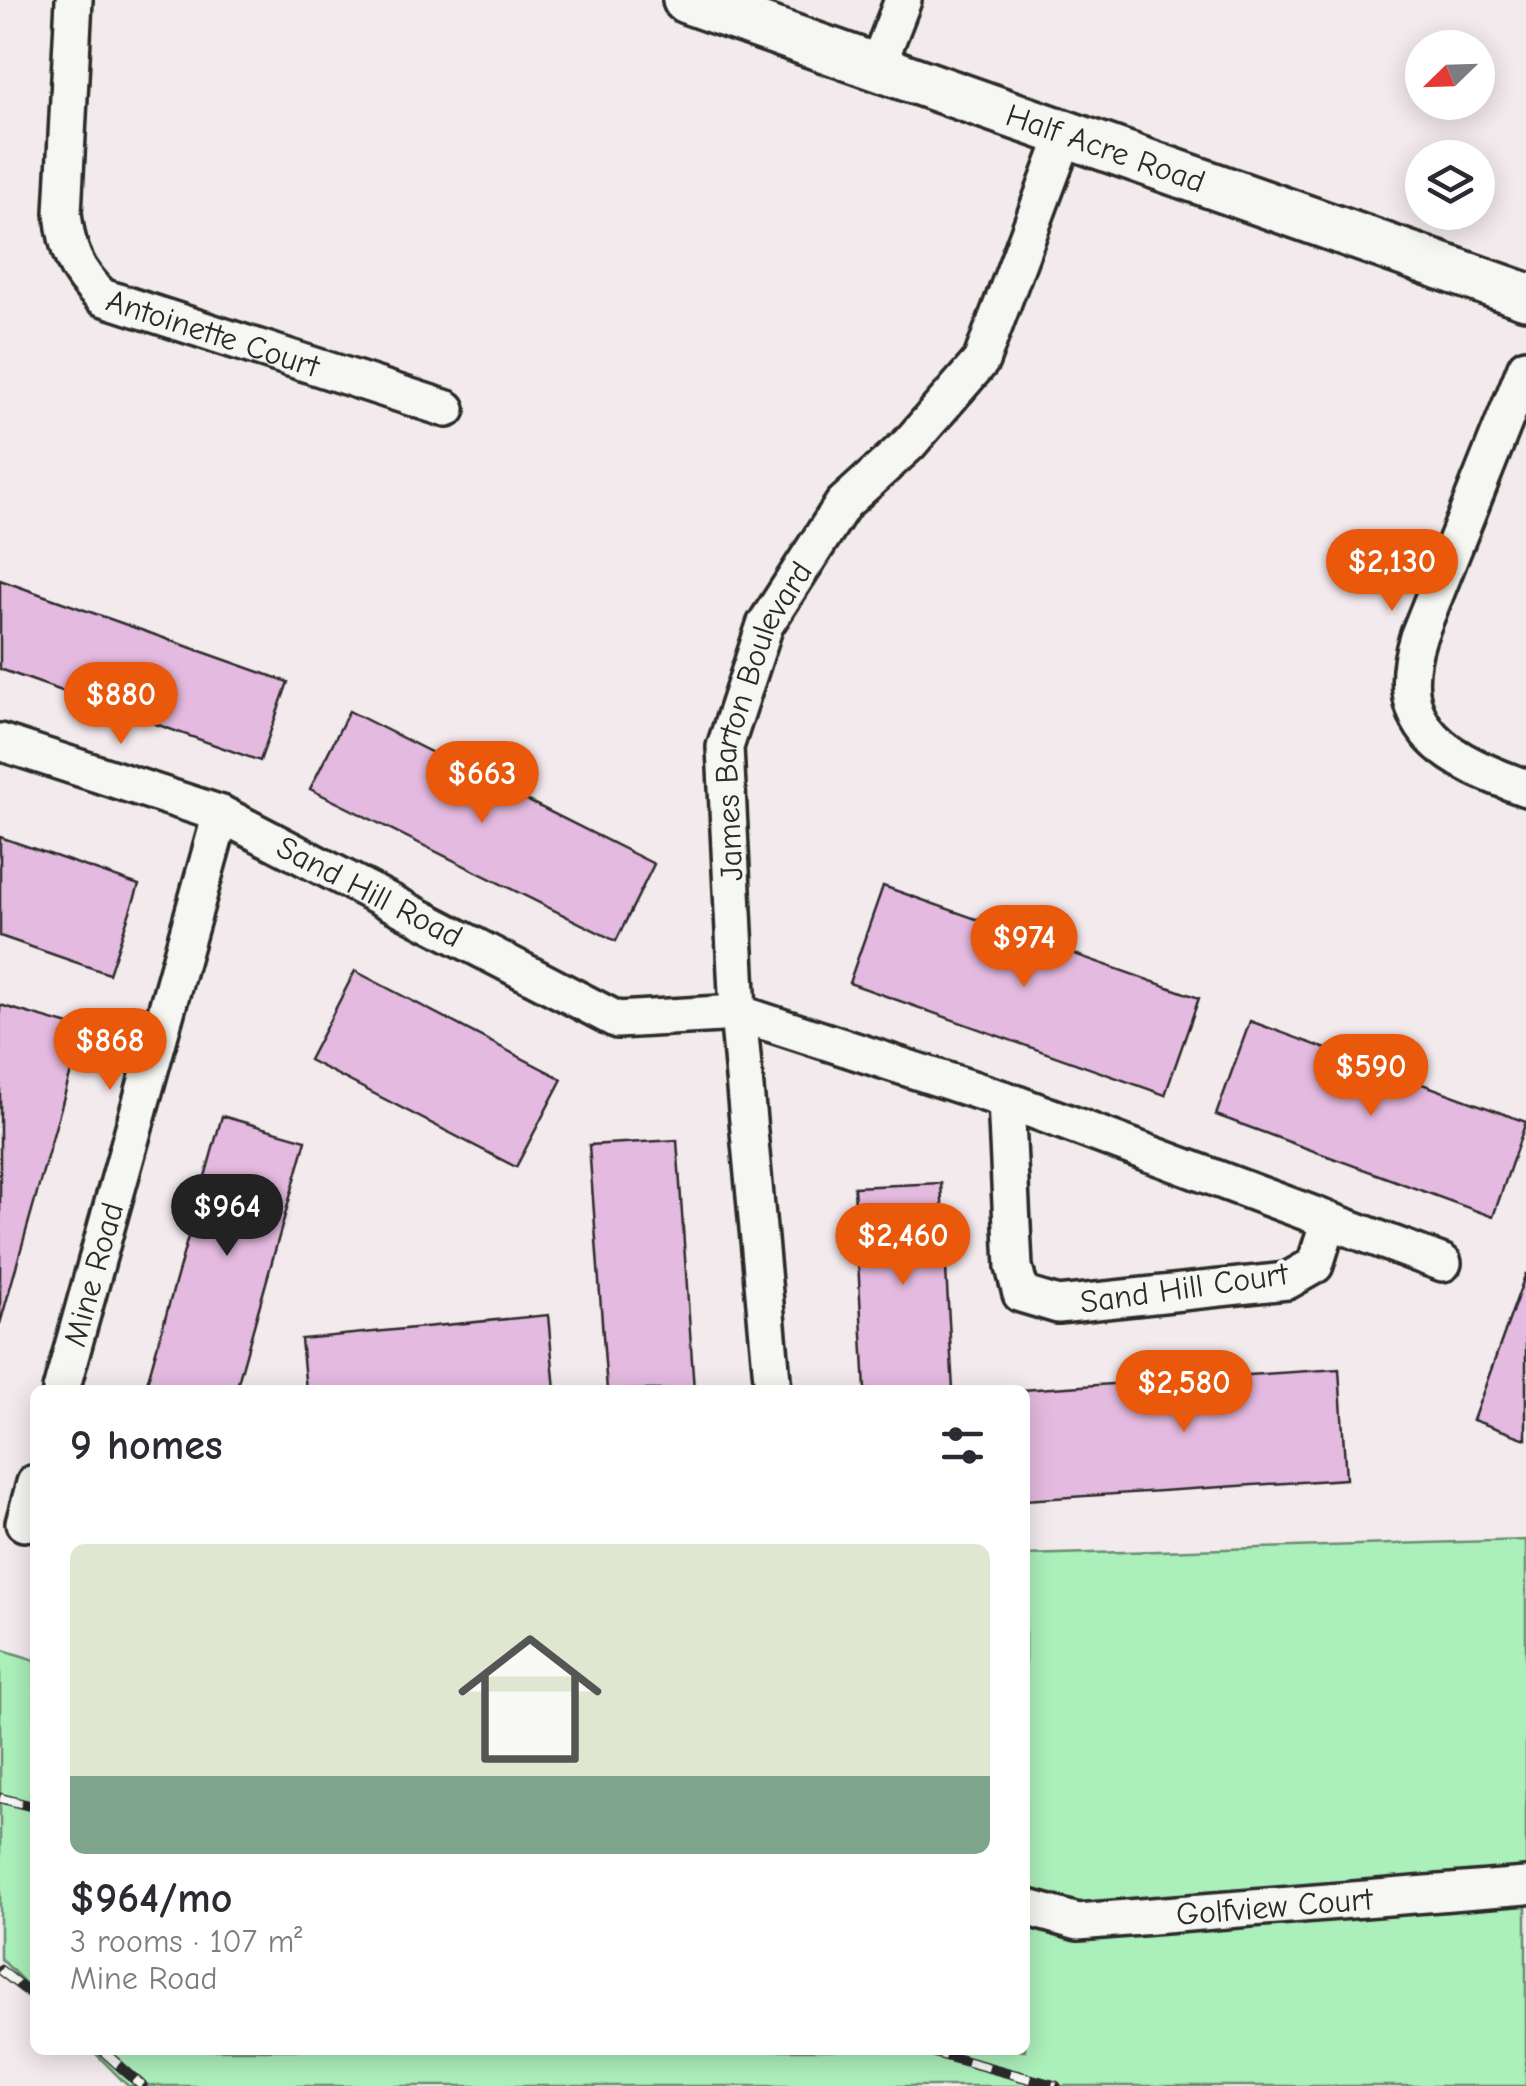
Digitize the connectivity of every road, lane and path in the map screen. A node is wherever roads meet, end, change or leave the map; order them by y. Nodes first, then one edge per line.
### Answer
1 (74, 0) edge
2 (686, 0) edge
3 (904, 0) edge
4 (877, 67) junction
5 (1065, 136) junction
6 (1526, 296) edge
7 (1526, 367) edge
8 (446, 409) dead end
9 (0, 742) edge
10 (1526, 788) edge
11 (222, 814) junction
12 (738, 1013) junction
13 (1006, 1100) junction
14 (1329, 1220) junction
15 (1443, 1263) dead end
16 (62, 1385) edge
17 (772, 1385) edge
18 (30, 1496) edge
19 (20, 1522) edge
20 (1526, 1886) edge
21 (1030, 1908) edge

1 - 8 street, Antoinette Court
2 - 4 street, Half Acre Road
3 - 4 street
4 - 5 street, Half Acre Road
5 - 6 street, Half Acre Road
5 - 12 street, James Barton Boulevard
7 - 10 street
9 - 11 street, Sand Hill Road
11 - 12 street, Sand Hill Road
11 - 16 street, Mine Road
12 - 13 street, Sand Hill Court
12 - 17 street, James Barton Boulevard
13 - 14 street, Sand Hill Court
13 - 14 street, Sand Hill Court
14 - 15 street, Sand Hill Court
18 - 19 street
20 - 21 street, Golfview Court

